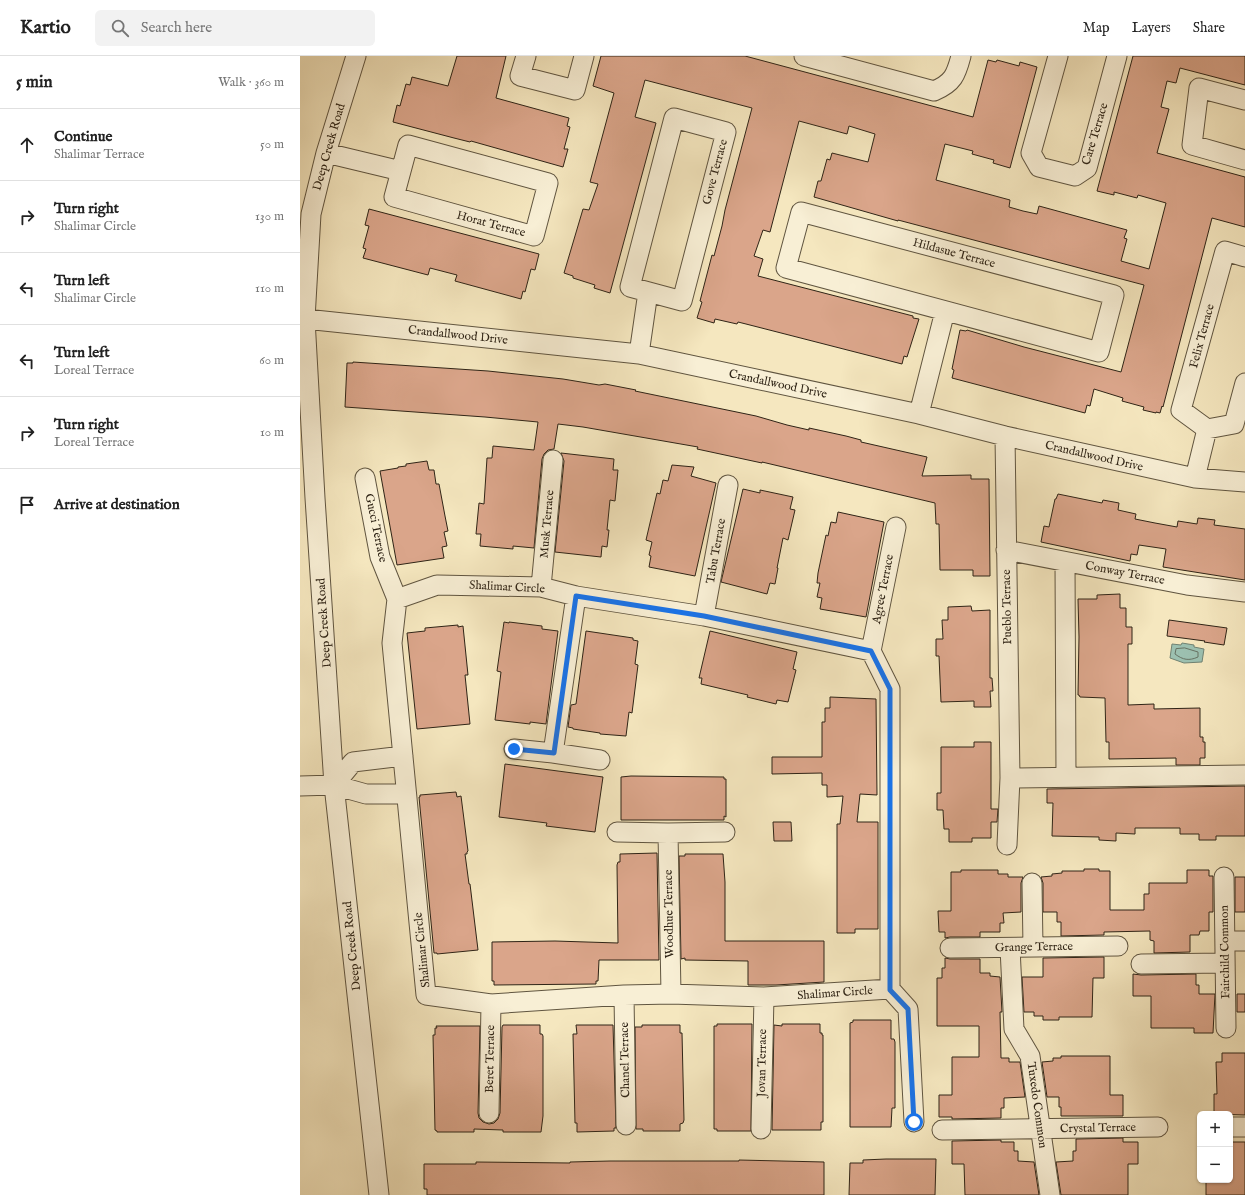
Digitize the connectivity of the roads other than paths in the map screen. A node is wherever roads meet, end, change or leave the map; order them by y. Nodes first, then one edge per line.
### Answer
1 (356, 56) edge
2 (526, 56) edge
3 (584, 56) edge
4 (804, 56) edge
5 (961, 56) edge
6 (1058, 56) edge
7 (1117, 56) edge
8 (1245, 100) edge
9 (326, 153) junction
10 (1245, 160) edge
11 (401, 171) junction
12 (306, 214) edge
13 (1245, 257) edge
14 (648, 292) junction
15 (946, 311) junction
16 (305, 319) junction
17 (639, 354) junction
18 (1245, 383) edge
19 (919, 414) junction
20 (1207, 429) junction
21 (1005, 436) junction
22 (553, 460) dead end
23 (365, 478) dead end
24 (1195, 478) junction
25 (1245, 482) edge
26 (728, 485) dead end
27 (896, 528) dead end
28 (1006, 550) junction
29 (1065, 562) junction
30 (541, 587) junction
31 (1245, 592) edge
32 (576, 596) junction
33 (397, 599) junction
34 (704, 616) junction
35 (871, 651) junction
36 (514, 749) dead end
37 (554, 753) junction
38 (403, 756) junction
39 (600, 760) dead end
40 (1245, 775) edge
41 (1066, 777) junction
42 (1010, 778) junction
43 (334, 785) junction
44 (300, 786) edge
45 (406, 794) junction
46 (617, 832) dead end
47 (725, 832) dead end
48 (668, 833) junction
49 (1007, 845) dead end
50 (1224, 877) dead end
51 (1032, 883) dead end
52 (1225, 941) junction
53 (1245, 941) edge
54 (1118, 946) dead end
55 (1033, 947) junction
56 (950, 948) dead end
57 (1010, 948) junction
58 (1225, 963) junction
59 (1141, 964) dead end
60 (890, 990) junction
61 (671, 994) junction
62 (624, 995) junction
63 (764, 997) junction
64 (491, 1004) junction
65 (1226, 1028) dead end
66 (489, 1113) dead end
67 (914, 1122) dead end
68 (626, 1124) dead end
69 (1158, 1127) dead end
70 (1233, 1127) edge
71 (1245, 1127) edge
72 (761, 1129) dead end
73 (1041, 1129) junction
74 (942, 1130) dead end
75 (380, 1195) edge
76 (1050, 1195) edge

1 - 9 street, Deep Creek Road
2 - 3 street
4 - 5 street
6 - 7 street, Care Terrace
8 - 10 street
9 - 11 street
9 - 12 street, Deep Creek Road
11 - 11 street, Horat Terrace
12 - 16 street, Deep Creek Road
13 - 20 street, Felix Terrace
14 - 14 street, Gove Terrace
14 - 17 street
15 - 15 street, Hildasue Terrace
15 - 19 street
16 - 17 street, Crandallwood Drive
16 - 43 street, Deep Creek Road
17 - 19 street, Crandallwood Drive
18 - 20 street
19 - 21 street, Crandallwood Drive
20 - 24 street
21 - 24 street, Crandallwood Drive
21 - 28 street, Pueblo Terrace
22 - 30 street, Musk Terrace
23 - 33 street, Gucci Terrace
24 - 25 street, Crandallwood Drive
26 - 34 street, Tabu Terrace
27 - 35 street, Agree Terrace
28 - 29 street, Conway Terrace
28 - 42 street, Pueblo Terrace
29 - 31 street, Conway Terrace
29 - 41 street
30 - 32 street, Shalimar Circle
30 - 33 street, Shalimar Circle
32 - 34 street, Shalimar Circle
32 - 37 street
33 - 38 street, Shalimar Circle
34 - 35 street, Shalimar Circle
35 - 60 street, Shalimar Circle
36 - 37 street
37 - 39 street
38 - 43 street
38 - 45 street, Shalimar Circle
40 - 41 street
41 - 42 street
42 - 49 street, Pueblo Terrace
43 - 44 street
43 - 45 street
43 - 75 street, Deep Creek Road
45 - 64 street, Shalimar Circle
46 - 48 street
47 - 48 street
48 - 61 street, Woodhue Terrace
50 - 52 street, Fairchild Common
51 - 55 street
52 - 53 street
52 - 58 street, Fairchild Common
54 - 55 street, Grange Terrace
55 - 57 street, Grange Terrace
56 - 57 street, Grange Terrace
57 - 73 street, Tuxedo Common
58 - 59 street
58 - 65 street, Fairchild Common
60 - 63 street, Shalimar Circle
60 - 67 street
61 - 62 street, Shalimar Circle
61 - 63 street, Shalimar Circle
62 - 64 street, Shalimar Circle
62 - 68 street, Chanel Terrace
63 - 72 street, Jovan Terrace
64 - 66 street, Beret Terrace
69 - 73 street, Crystal Terrace
70 - 71 street
73 - 74 street, Crystal Terrace
73 - 76 street, Tuxedo Common

